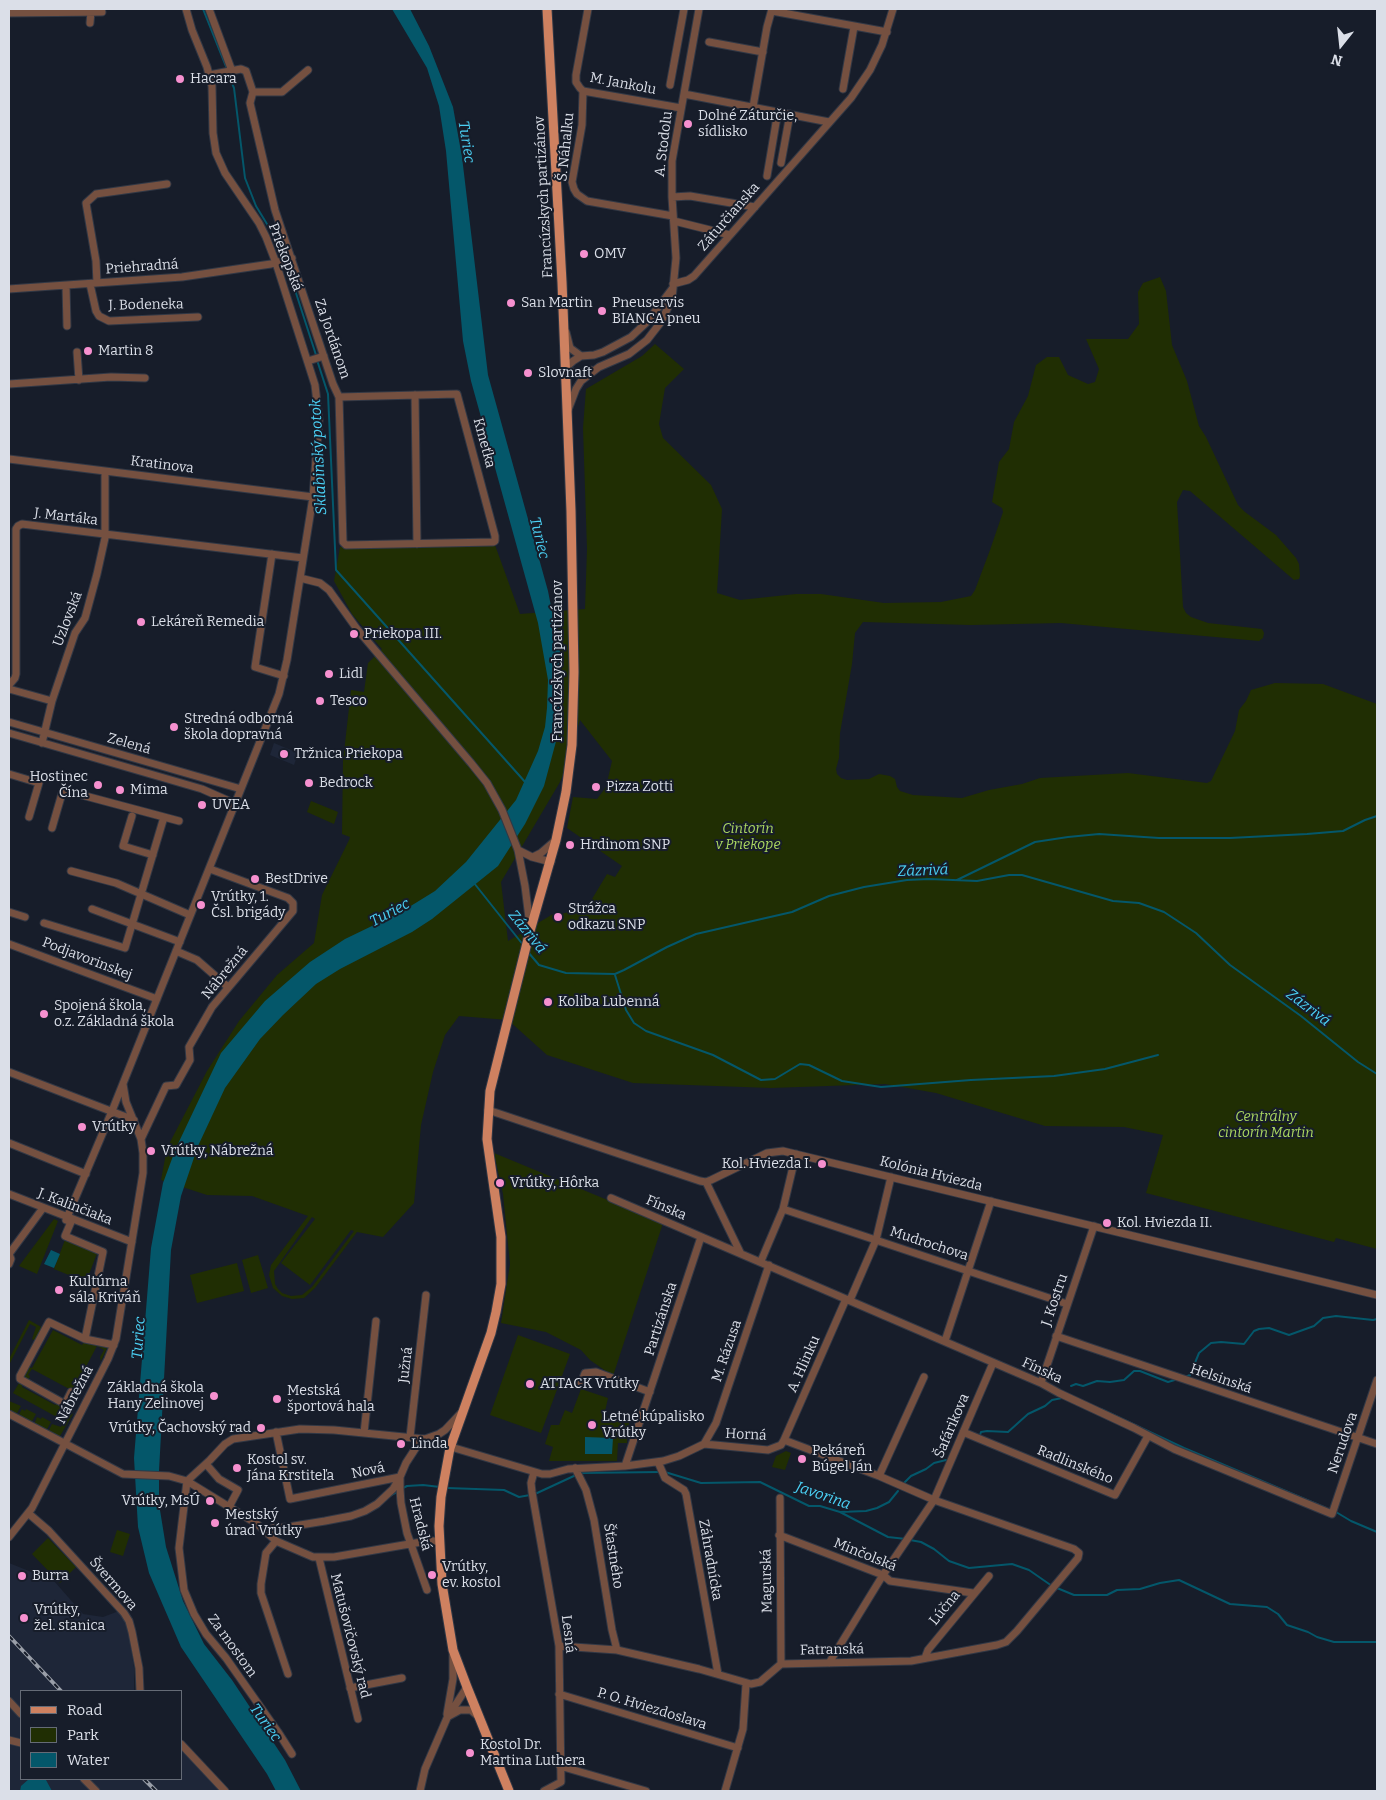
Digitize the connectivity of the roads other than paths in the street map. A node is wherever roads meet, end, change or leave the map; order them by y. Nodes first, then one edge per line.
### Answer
1 (186, 9) edge
2 (208, 9) edge
3 (547, 9) edge
4 (588, 9) edge
5 (684, 9) edge
6 (699, 9) edge
7 (893, 9) edge
8 (772, 10) edge
9 (90, 12) junction
10 (102, 12) dead end
11 (9, 13) edge
12 (90, 23) dead end
13 (854, 27) junction
14 (887, 32) junction
15 (709, 42) dead end
16 (763, 52) junction
17 (308, 70) dead end
18 (232, 71) junction
19 (209, 75) junction
20 (670, 85) dead end
21 (843, 89) dead end
22 (583, 91) junction
23 (253, 92) junction
24 (684, 94) junction
25 (753, 106) junction
26 (681, 108) junction
27 (778, 111) junction
28 (790, 114) junction
29 (829, 122) junction
30 (781, 163) dead end
31 (767, 176) dead end
32 (167, 184) dead end
33 (672, 197) junction
34 (755, 207) junction
35 (674, 219) junction
36 (730, 234) junction
37 (292, 258) junction
38 (279, 262) junction
39 (94, 284) junction
40 (66, 286) junction
41 (672, 287) junction
42 (9, 289) edge
43 (198, 317) dead end
44 (564, 322) junction
45 (67, 326) dead end
46 (77, 352) dead end
47 (324, 356) junction
48 (581, 356) junction
49 (311, 360) junction
50 (565, 368) junction
51 (599, 368) junction
52 (144, 378) dead end
53 (79, 380) junction
54 (9, 384) edge
55 (415, 395) junction
56 (339, 396) junction
57 (567, 415) junction
58 (9, 459) edge
59 (106, 471) junction
60 (313, 497) junction
61 (105, 534) junction
62 (417, 544) junction
63 (272, 554) junction
64 (303, 558) junction
65 (300, 578) junction
66 (284, 676) junction
67 (9, 684) edge
68 (9, 689) edge
69 (52, 701) junction
70 (9, 722) edge
71 (9, 733) edge
72 (45, 733) junction
73 (42, 743) junction
74 (9, 774) edge
75 (241, 790) junction
76 (236, 804) junction
77 (132, 816) dead end
78 (29, 817) dead end
79 (164, 817) junction
80 (179, 821) dead end
81 (52, 828) dead end
82 (556, 840) junction
83 (516, 847) junction
84 (153, 855) junction
85 (532, 857) junction
86 (551, 862) junction
87 (210, 869) junction
88 (71, 871) dead end
89 (140, 895) junction
90 (92, 909) dead end
91 (9, 912) edge
92 (190, 915) junction
93 (25, 917) dead end
94 (44, 923) dead end
95 (132, 923) junction
96 (530, 931) junction
97 (180, 942) junction
98 (9, 944) edge
99 (176, 951) junction
100 (228, 988) junction
101 (157, 999) junction
102 (9, 1072) edge
103 (122, 1082) junction
104 (488, 1110) junction
105 (112, 1111) junction
106 (134, 1120) junction
107 (140, 1139) junction
108 (9, 1143) edge
109 (796, 1154) junction
110 (86, 1174) junction
111 (891, 1177) junction
112 (706, 1182) junction
113 (9, 1194) edge
114 (612, 1198) dead end
115 (991, 1201) junction
116 (43, 1208) junction
117 (783, 1209) junction
118 (68, 1220) junction
119 (1094, 1226) junction
120 (701, 1237) junction
121 (876, 1240) junction
122 (132, 1242) junction
123 (740, 1252) junction
124 (9, 1254) edge
125 (761, 1261) junction
126 (9, 1264) edge
127 (769, 1265) junction
128 (969, 1271) junction
129 (1377, 1295) edge
130 (426, 1296) dead end
131 (848, 1299) junction
132 (1067, 1304) junction
133 (376, 1322) dead end
134 (1056, 1336) junction
135 (85, 1339) junction
136 (945, 1341) junction
137 (114, 1345) junction
138 (993, 1363) junction
139 (924, 1376) dead end
140 (1377, 1380) edge
141 (581, 1383) dead end
142 (1041, 1383) junction
143 (71, 1392) dead end
144 (650, 1392) junction
145 (462, 1411) junction
146 (9, 1414) edge
147 (276, 1432) junction
148 (963, 1432) junction
149 (364, 1433) junction
150 (1148, 1436) junction
151 (410, 1437) junction
152 (1357, 1438) junction
153 (424, 1439) junction
154 (784, 1440) junction
155 (64, 1443) junction
156 (704, 1444) junction
157 (1377, 1444) edge
158 (450, 1448) junction
159 (206, 1464) junction
160 (625, 1466) junction
161 (661, 1468) junction
162 (534, 1472) junction
163 (577, 1472) junction
164 (400, 1476) junction
165 (879, 1476) junction
166 (187, 1481) junction
167 (780, 1498) dead end
168 (934, 1500) junction
169 (229, 1507) junction
170 (28, 1514) junction
171 (1332, 1514) joint
172 (267, 1532) junction
173 (779, 1535) junction
174 (9, 1537) edge
175 (276, 1541) junction
176 (439, 1541) junction
177 (411, 1544) junction
178 (319, 1558) junction
179 (1078, 1558) joint
180 (884, 1575) junction
181 (989, 1576) dead end
182 (427, 1590) dead end
183 (973, 1593) junction
184 (559, 1646) junction
185 (454, 1650) junction
186 (617, 1650) junction
187 (925, 1658) junction
188 (830, 1663) junction
189 (781, 1664) junction
190 (288, 1674) dead end
191 (718, 1674) junction
192 (402, 1678) dead end
193 (746, 1684) junction
194 (467, 1687) junction
195 (350, 1688) junction
196 (140, 1690) edge
197 (559, 1694) junction
198 (9, 1701) edge
199 (20, 1713) edge
200 (479, 1717) junction
201 (447, 1718) junction
202 (358, 1719) dead end
203 (182, 1745) edge
204 (738, 1748) junction
205 (292, 1754) dead end
206 (560, 1766) junction
207 (85, 1780) edge
208 (96, 1791) edge
209 (225, 1791) edge
210 (420, 1791) edge
211 (509, 1791) edge
212 (544, 1791) edge
213 (646, 1791) edge
214 (725, 1791) edge

1 - 19 street, Priekopská
2 - 18 street
3 - 44 main road, Francúzskych partizánov
4 - 22 street, M. Jankolu
5 - 20 street
6 - 24 street, A. Stodolu
7 - 14 street, Záturčianska
8 - 13 street
8 - 16 street
9 - 10 street
9 - 11 street
9 - 12 street
13 - 14 street
13 - 21 street
14 - 29 street, Záturčianska
15 - 16 street
16 - 25 street
17 - 23 street
18 - 19 street
18 - 23 street
19 - 38 street, Priekopská
22 - 26 street, M. Jankolu
22 - 35 street, Š. Náhalku
23 - 37 street, Za Jordánom
24 - 25 street
24 - 26 street, A. Stodolu
25 - 27 street
26 - 33 street, A. Stodolu
27 - 28 street
27 - 31 street
28 - 29 street
28 - 30 street
29 - 34 street, Záturčianska
32 - 39 street, J. Bodeneka
33 - 34 street
33 - 35 street, A. Stodolu
34 - 36 street, Záturčianska
35 - 36 street
35 - 41 street, A. Stodolu
36 - 41 street, Záturčianska
37 - 38 street, Priehradná
37 - 47 street, Za Jordánom
38 - 39 street, Priehradná
38 - 49 street, Priekopská
39 - 40 street, Priehradná
39 - 43 street, J. Bodeneka
40 - 42 street, Priehradná
40 - 45 street
41 - 48 street
41 - 51 street
44 - 48 street
44 - 50 main road, Francúzskych partizánov
46 - 53 street
47 - 49 street
47 - 56 street, Za Jordánom
48 - 50 street
49 - 60 street, Priekopská
50 - 51 street
50 - 57 main road, Francúzskych partizánov
51 - 57 street
52 - 53 street
53 - 54 street
55 - 56 street, Kmeťka
55 - 62 street
55 - 62 street, Kmeťka
56 - 62 street, Za Jordánom
57 - 82 main road, Francúzskych partizánov
58 - 59 street, Kratinova
59 - 60 street, Kratinova
59 - 61 street, Uzlovská
60 - 64 street, Priekopská
61 - 63 street, J. Martáka
61 - 67 street, J. Martáka
61 - 69 street, Uzlovská
63 - 64 street, J. Martáka
63 - 66 street
64 - 65 street, Priekopská
65 - 66 street, Priekopská
65 - 83 street
66 - 75 street, Priekopská
68 - 69 street
69 - 72 street, Uzlovská
70 - 72 street, Zelená
71 - 73 street, Zelená
72 - 73 street, Uzlovská
72 - 75 street, Zelená
73 - 76 street, Zelená
74 - 78 street
75 - 76 street, Priekopská
76 - 87 street, Priekopská
77 - 84 street
79 - 80 street
79 - 81 street
79 - 84 street
82 - 85 street
82 - 86 main road, Francúzskych partizánov
83 - 85 street
83 - 96 street
84 - 89 street
85 - 86 street
86 - 96 main road, Francúzskych partizánov
87 - 92 street, Priekopská
87 - 100 street, Nábrežná
88 - 89 street
89 - 92 street
89 - 95 street
90 - 95 street
91 - 93 street
92 - 97 street, Priekopská
94 - 95 street
95 - 97 street
96 - 104 main road, Francúzskych partizánov
97 - 99 street, Priekopská
98 - 101 street, Podjavorinskej
99 - 100 street
99 - 101 street, Priekopská
100 - 107 street, Nábrežná
101 - 103 street, Priekopská
102 - 105 street
103 - 105 street, Priekopská
103 - 106 street, Nábrežná
104 - 112 street
104 - 145 main road, Francúzskych partizánov
105 - 106 street
105 - 110 street, Priekopská
106 - 107 street, Nábrežná
107 - 122 street, Nábrežná
108 - 110 street
109 - 111 street, Kolónia Hviezda
109 - 112 street, Kolónia Hviezda
109 - 117 street
110 - 118 street, Priekopská
111 - 115 street, Kolónia Hviezda
111 - 121 street, A. Hlinku
112 - 123 street
113 - 116 street, J. Kalinčiaka
114 - 120 street, Fínska
115 - 119 street, Kolónia Hviezda
115 - 128 street
116 - 118 street, J. Kalinčiaka
116 - 124 street
117 - 121 street, Mudrochova
117 - 125 street
118 - 122 street, J. Kalinčiaka
118 - 135 street
119 - 129 street, Kolónia Hviezda
119 - 132 street, J. Kostru
120 - 123 street, Fínska
120 - 144 street, Partizánska
121 - 128 street, Mudrochova
121 - 131 street, A. Hlinku
122 - 137 street, Nábrežná
123 - 125 street, Fínska
124 - 126 street
125 - 127 street, Fínska
127 - 131 street, Fínska
127 - 156 street, M. Rázusa
128 - 132 street, Mudrochova
128 - 136 street
130 - 151 street, Južná
131 - 136 street, Fínska
131 - 154 street, A. Hlinku
132 - 134 street, J. Kostru
133 - 149 street
134 - 142 street, J. Kostru
134 - 152 street, Helsinská
135 - 137 street
135 - 143 street
136 - 138 street, Fínska
137 - 155 street, Nábrežná
138 - 142 street, Fínska
138 - 148 street, Šafárikova
139 - 165 street
140 - 152 street, Nerudova
141 - 144 street
142 - 150 street, Fínska
144 - 160 street, Partizánska
145 - 153 street
145 - 158 main road, Francúzskych partizánov
146 - 155 street
147 - 149 street
147 - 159 street
147 - 164 street, Nová
148 - 150 street, Radlinského
148 - 168 street, Šafárikova
149 - 151 street
150 - 171 street, Fínska
151 - 153 street
152 - 157 street, Helsinská
152 - 171 street, Nerudova
153 - 158 street
153 - 164 street, Hradská
154 - 156 street, Horná
154 - 165 street, Horná
155 - 166 street
155 - 170 street, Nábrežná
156 - 161 street
158 - 162 street
158 - 176 main road, Francúzskych partizánov
159 - 166 street
159 - 169 street
160 - 161 street
160 - 163 street
161 - 191 street, Záhradnícka
162 - 163 street
162 - 184 street, Lesná
163 - 186 street, Šťastného
164 - 172 street
164 - 177 street, Hradská
165 - 168 street, Horná
166 - 169 street, Matušovičovský rad
166 - 205 street, Za mostom
167 - 173 street, Magurská
168 - 179 street, Horná
168 - 180 street, Šafárikova
169 - 172 street, Matušovičovský rad
170 - 174 street, Nábrežná
170 - 196 street, Švermova
172 - 175 street, Matušovičovský rad
173 - 180 street, Minčolská
173 - 189 street, Magurská
175 - 178 street, Matušovičovský rad
175 - 190 street
176 - 177 street, Matušovičovský rad
176 - 185 main road, Francúzskych partizánov
177 - 178 street, Matušovičovský rad
177 - 182 street, Hradská
178 - 195 street, Matušovičovský rad
179 - 187 street, Fatranská
180 - 183 street, Minčolská
180 - 188 street, Šafárikova
181 - 183 street, Lúčna
183 - 187 street, Lúčna
184 - 186 street
184 - 197 street, Lesná
185 - 194 main road, Francúzskych partizánov
185 - 201 street
186 - 191 street
187 - 188 street, Fatranská
188 - 189 street, Fatranská
189 - 193 street, Fatranská
191 - 193 street
192 - 195 street
193 - 204 street
194 - 200 main road, Francúzskych partizánov
194 - 201 street
195 - 202 street, Matušovičovský rad
197 - 204 street, P. O. Hviezdoslava
197 - 206 street, Lesná
198 - 199 street
200 - 201 street
200 - 211 main road, Francúzskych partizánov
201 - 210 street
203 - 209 street
204 - 214 street
206 - 212 street, Lesná
206 - 213 street
207 - 208 street

